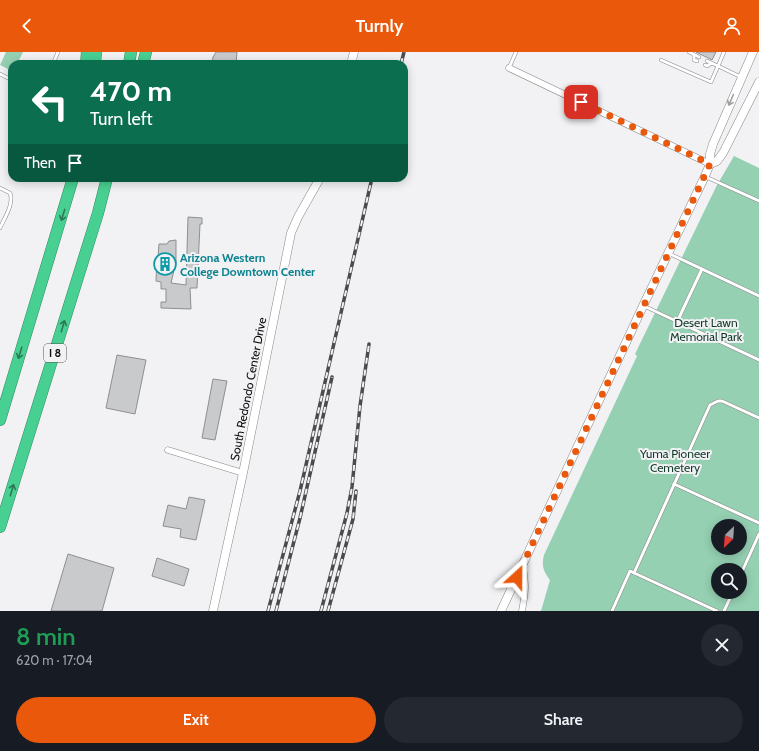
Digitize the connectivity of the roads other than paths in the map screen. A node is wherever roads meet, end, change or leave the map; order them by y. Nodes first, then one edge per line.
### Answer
1 (516, 52) edge
2 (688, 52) edge
3 (724, 52) edge
4 (753, 52) edge
5 (698, 59) dead end
6 (662, 60) dead end
7 (706, 63) dead end
8 (718, 66) junction
9 (509, 68) joint
10 (741, 77) junction
11 (759, 82) edge
12 (756, 94) edge
13 (710, 164) junction
14 (705, 176) junction
15 (71, 182) edge
16 (106, 182) edge
17 (109, 182) edge
18 (318, 182) edge
19 (0, 188) edge
20 (759, 201) edge
21 (98, 214) junction
22 (0, 228) edge
23 (668, 253) junction
24 (702, 269) junction
25 (759, 296) edge
26 (643, 306) junction
27 (677, 322) junction
28 (759, 360) edge
29 (759, 418) edge
30 (0, 420) edge
31 (168, 450) dead end
32 (243, 473) junction
33 (674, 484) junction
34 (759, 523) edge
35 (0, 527) edge
36 (759, 534) edge
37 (746, 563) edge
38 (522, 565) junction
39 (634, 573) junction
40 (730, 599) edge
41 (213, 611) edge
42 (501, 611) edge
43 (522, 611) edge
44 (612, 611) edge
45 (717, 611) edge
46 (724, 611) edge

1 - 9 lane
2 - 5 lane
3 - 8 lane
4 - 10 street
6 - 8 lane
7 - 8 lane
8 - 10 lane
9 - 13 street
10 -> 13 street
11 - 12 street
12 - 13 street
13 - 14 street
14 - 20 lane
14 - 23 street
15 -> 30 highway
16 - 21 highway, I 8
17 - 21 highway
18 - 32 street, South Redondo Center Drive
19 - 22 lane
35 -> 21 highway, I 8
23 - 24 lane
23 - 26 street
24 - 25 lane
24 - 27 lane
26 - 27 lane
26 - 38 street
27 - 28 lane
29 - 33 lane
31 - 32 street
32 - 41 street, South Redondo Center Drive
33 - 34 lane
33 - 39 lane
36 - 37 lane
38 - 42 street
38 - 43 street
39 - 44 lane
39 - 45 lane
40 - 46 lane

